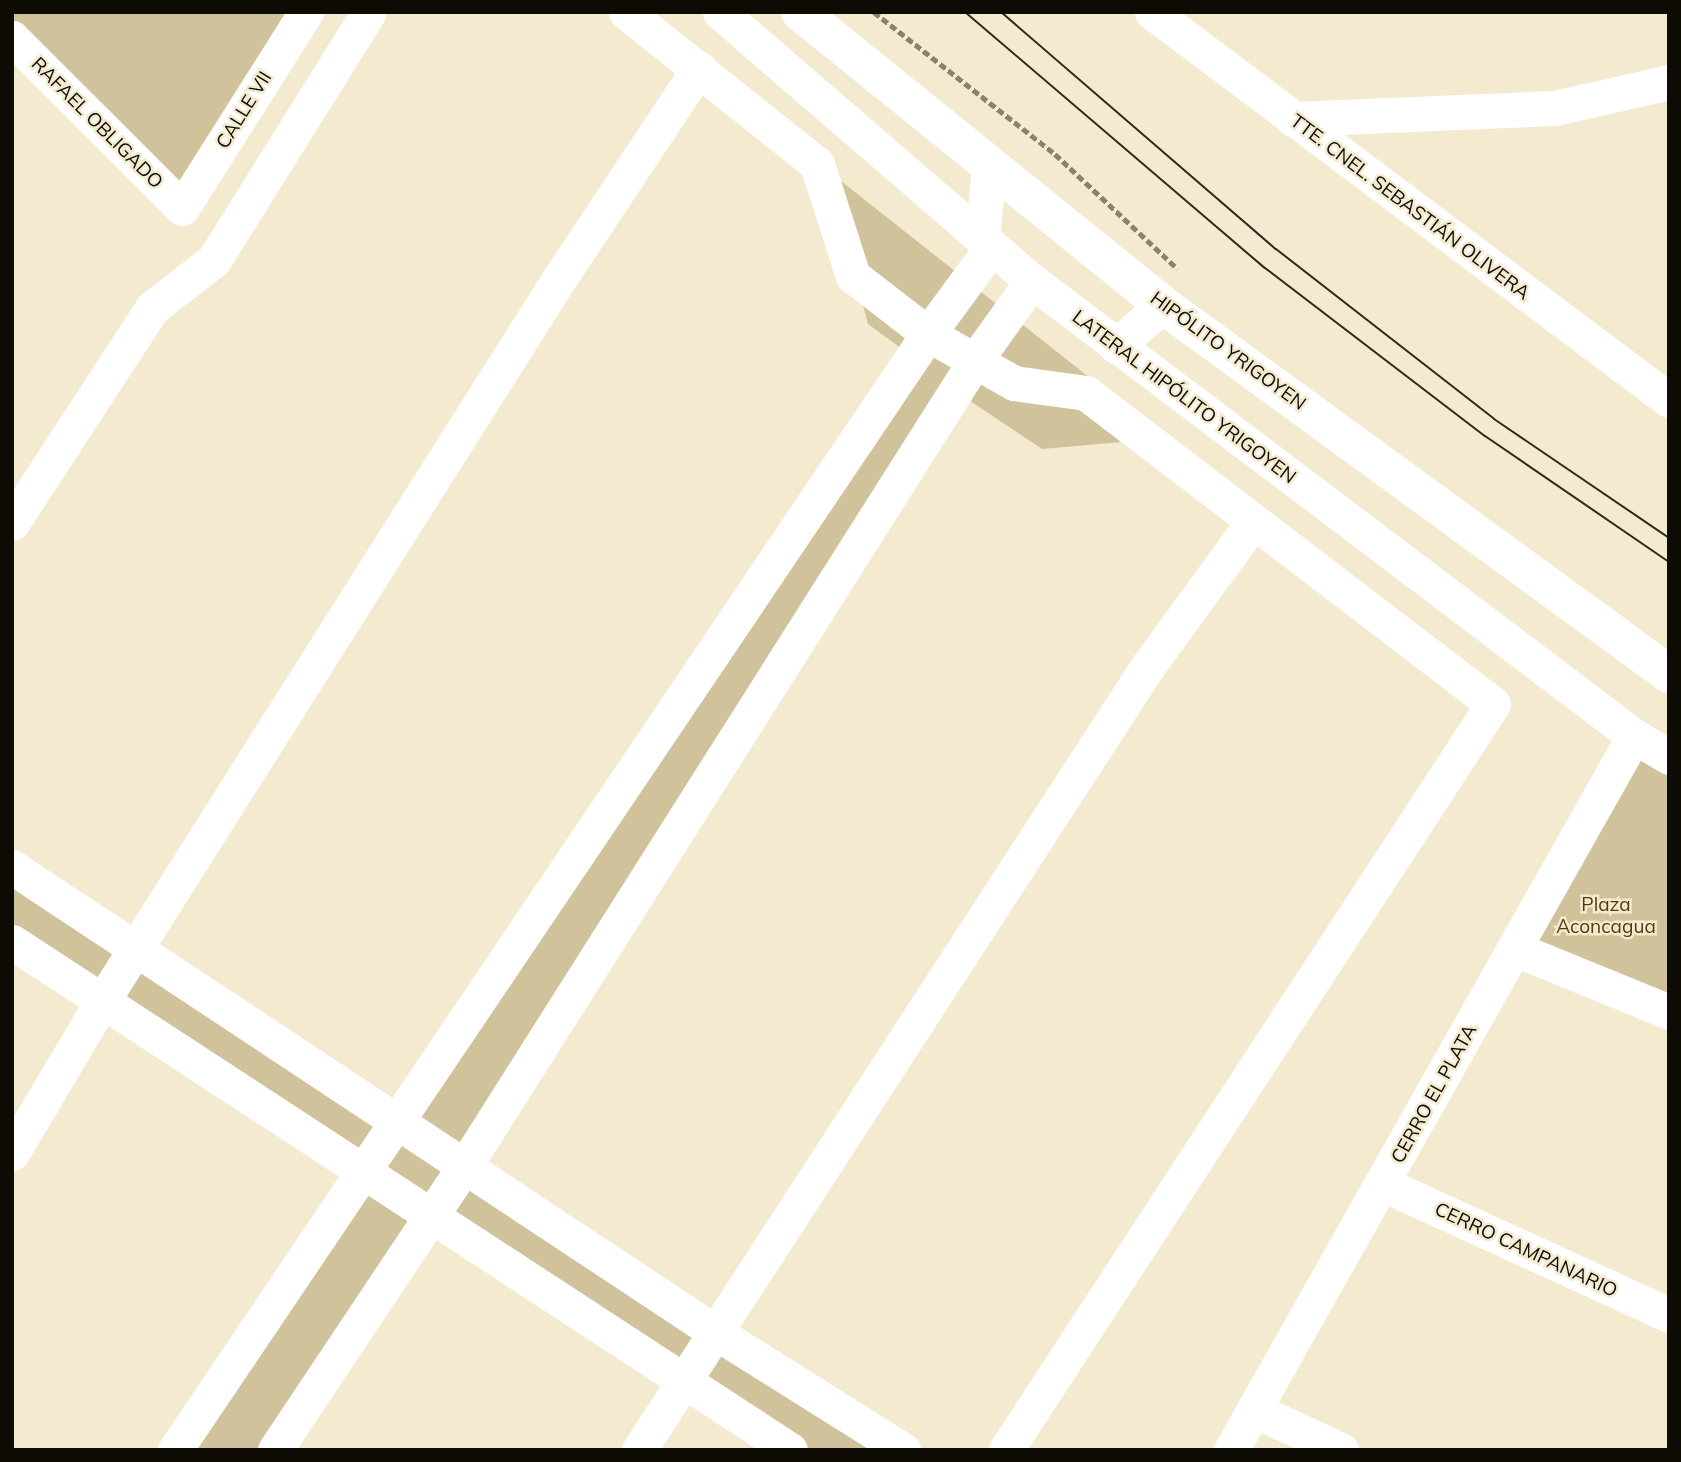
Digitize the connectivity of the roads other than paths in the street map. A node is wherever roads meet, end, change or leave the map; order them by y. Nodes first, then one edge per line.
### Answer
1 (369, 12) edge
2 (626, 12) edge
3 (720, 12) edge
4 (800, 12) edge
5 (1152, 12) edge
6 (295, 17) edge
7 (12, 38) edge
8 (699, 68) junction
9 (1669, 82) edge
10 (1293, 119) junction
11 (989, 169) junction
12 (182, 208) joint
13 (987, 242) junction
14 (1032, 281) junction
15 (1175, 291) junction
16 (928, 334) junction
17 (1116, 346) junction
18 (974, 362) junction
19 (1669, 400) edge
20 (1253, 522) junction
21 (12, 523) edge
22 (1669, 674) edge
23 (1634, 736) junction
24 (1669, 757) edge
25 (12, 867) edge
26 (12, 942) edge
27 (138, 947) junction
28 (1514, 949) junction
29 (103, 1000) junction
30 (1669, 1012) edge
31 (395, 1121) junction
32 (12, 1153) edge
33 (464, 1167) junction
34 (361, 1173) junction
35 (1383, 1184) junction
36 (430, 1219) junction
37 (1669, 1315) edge
38 (715, 1332) junction
39 (682, 1382) junction
40 (1254, 1410) junction
41 (175, 1450) edge
42 (275, 1450) edge
43 (639, 1450) edge
44 (790, 1450) edge
45 (903, 1450) edge
46 (1006, 1450) edge
47 (1231, 1450) edge
48 (1341, 1450) edge

1 - 21 street
2 - 8 street
3 - 13 street, LATERAL HIPÓLITO YRIGOYEN
4 - 11 main road, HIPÓLITO YRIGOYEN
5 - 10 street, TTE. CNEL. SEBASTIÁN OLIVERA
6 - 12 street, CALLE VII
7 - 12 street, RAFAEL OBLIGADO
8 - 16 street
8 - 27 street
9 - 10 street
10 - 19 street, TTE. CNEL. SEBASTIÁN OLIVERA
11 - 13 street
11 - 15 main road, HIPÓLITO YRIGOYEN
13 - 14 street, LATERAL HIPÓLITO YRIGOYEN
13 - 16 street
14 - 17 street, LATERAL HIPÓLITO YRIGOYEN
14 - 18 street
15 - 17 street
15 - 22 main road, HIPÓLITO YRIGOYEN
16 - 18 street
16 - 31 street
17 - 23 street, LATERAL HIPÓLITO YRIGOYEN
18 - 20 street
18 - 33 street
20 - 38 street
20 - 46 street
23 - 24 street, LATERAL HIPÓLITO YRIGOYEN
23 - 28 street, CERRO EL PLATA
25 - 27 street
26 - 29 street
27 - 29 street
27 - 31 street
28 - 30 street
28 - 35 street, CERRO EL PLATA
29 - 32 street
29 - 34 street
31 - 33 street
31 - 34 street
33 - 36 street
33 - 38 street
34 - 36 street
34 - 41 street
35 - 37 street, CERRO CAMPANARIO
35 - 40 street, CERRO EL PLATA
36 - 39 street
36 - 42 street
38 - 39 street
38 - 45 street
39 - 43 street
39 - 44 street
40 - 47 street, CERRO EL PLATA
40 - 48 street

